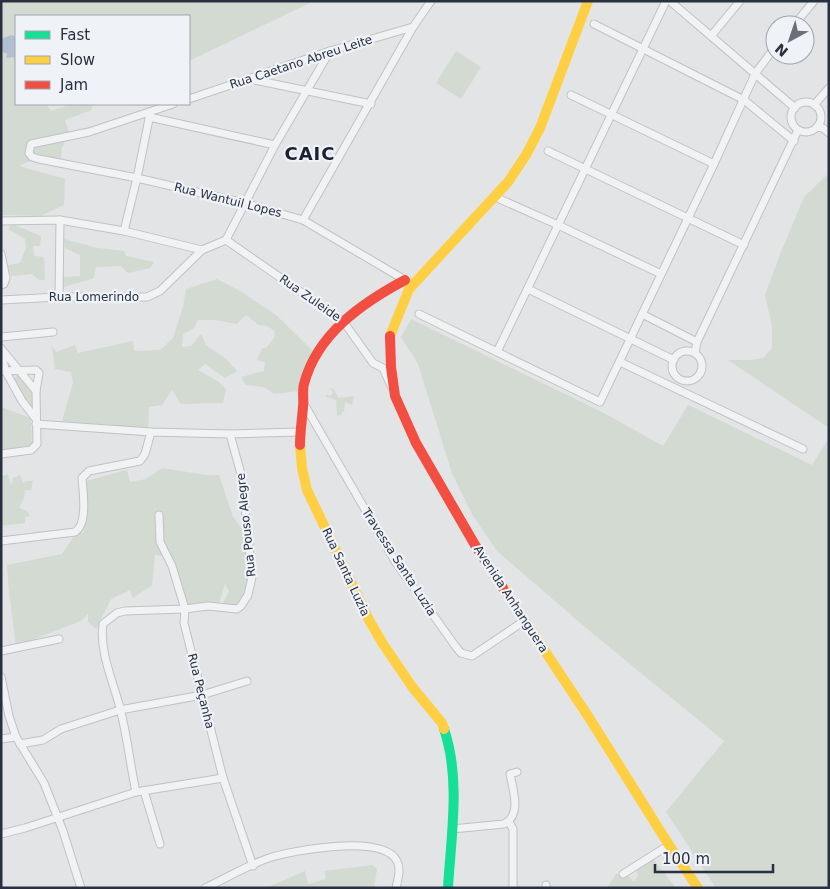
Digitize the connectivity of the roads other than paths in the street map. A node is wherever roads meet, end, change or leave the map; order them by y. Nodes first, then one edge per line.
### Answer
1 (431, 1) edge
2 (588, 1) edge
3 (666, 1) edge
4 (670, 1) edge
5 (740, 1) edge
6 (814, 1) edge
7 (802, 15) edge
8 (594, 24) dead end
9 (414, 27) junction
10 (711, 36) junction
11 (642, 48) junction
12 (330, 50) junction
13 (765, 60) edge
14 (755, 74) junction
15 (249, 78) junction
16 (829, 88) edge
17 (308, 90) junction
18 (571, 95) dead end
19 (190, 99) edge
20 (744, 100) junction
21 (371, 104) junction
22 (171, 105) edge
23 (814, 105) junction
24 (795, 108) junction
25 (150, 114) junction
26 (611, 114) junction
27 (818, 127) junction
28 (798, 130) junction
29 (829, 133) edge
30 (794, 141) junction
31 (275, 145) junction
32 (548, 151) dead end
33 (714, 164) junction
34 (585, 169) junction
35 (137, 178) junction
36 (494, 197) junction
37 (244, 203) junction
38 (687, 219) junction
39 (60, 220) junction
40 (303, 220) junction
41 (1, 221) edge
42 (558, 224) junction
43 (124, 231) junction
44 (226, 240) junction
45 (744, 245) junction
46 (202, 250) junction
47 (1, 254) edge
48 (661, 274) junction
49 (1, 285) edge
50 (407, 285) junction
51 (528, 289) junction
52 (59, 296) junction
53 (1, 300) edge
54 (419, 314) dead end
55 (642, 314) junction
56 (343, 321) junction
57 (53, 332) dead end
58 (1, 337) edge
59 (631, 339) junction
60 (697, 342) junction
61 (2, 349) edge
62 (497, 352) junction
63 (695, 353) junction
64 (674, 360) junction
65 (620, 362) junction
66 (3, 370) edge
67 (19, 370) junction
68 (680, 378) junction
69 (675, 388) junction
70 (36, 391) junction
71 (395, 396) junction
72 (304, 404) junction
73 (36, 422) junction
74 (151, 432) junction
75 (299, 432) junction
76 (230, 434) junction
77 (803, 449) dead end
78 (1, 454) edge
79 (159, 515) dead end
80 (1, 541) edge
81 (185, 609) junction
82 (524, 621) junction
83 (59, 639) dead end
84 (1, 651) edge
85 (1, 676) edge
86 (247, 682) dead end
87 (202, 695) junction
88 (120, 710) junction
89 (16, 737) junction
90 (1, 739) edge
91 (20, 744) junction
92 (518, 772) dead end
93 (222, 778) junction
94 (140, 792) junction
95 (58, 817) junction
96 (509, 822) junction
97 (452, 829) junction
98 (1, 834) edge
99 (160, 844) dead end
100 (669, 845) junction
101 (252, 866) junction
102 (623, 874) dead end
103 (81, 888) edge
104 (205, 888) edge
105 (396, 888) edge
106 (448, 888) edge
107 (513, 888) edge
108 (698, 888) edge

1 - 9 street
2 - 36 street
3 - 11 street
4 - 10 street
5 - 10 street
6 - 7 street
8 - 11 street
9 - 12 street, Rua Caetano Abreu Leite
9 - 21 street
10 - 14 street
11 - 20 street
11 - 26 street
12 - 15 street, Rua Caetano Abreu Leite
12 - 17 street
13 - 14 street
14 - 20 street
14 - 24 street
15 - 17 street
15 - 19 street, Rua Caetano Abreu Leite
16 - 23 street
17 - 21 street
17 - 31 street
18 - 26 street
20 - 30 street
20 - 33 street
21 - 40 street
22 - 25 street
23 - 24 street
23 - 27 street
24 - 28 street
25 - 31 street
25 - 35 street
25 - 35 street, Rua Wantuil Lopes
26 - 33 street
26 - 34 street
27 - 28 street
27 - 29 street
28 - 30 street
30 - 45 street
31 - 37 street
32 - 34 street
33 - 38 street
34 - 38 street
34 - 42 street
35 - 37 street, Rua Wantuil Lopes
35 - 43 street
36 - 42 street
36 - 50 street
37 - 40 street, Rua Wantuil Lopes
37 - 44 street
38 - 45 street
38 - 48 street
39 - 41 street
39 - 43 street
39 - 52 street
40 - 50 street, Rua Wantuil Lopes
42 - 48 street
42 - 51 street
43 - 46 street
44 - 46 street, Rua Lomerindo
44 - 56 street, Rua Zuleide
45 - 60 street
46 - 52 street, Rua Lomerindo
47 - 49 street
48 - 55 street
50 - 56 street, Rua Santa Luzia
50 - 71 street, Avenida Anhanguera
51 - 59 street
51 - 62 street
52 - 53 street, Rua Lomerindo
54 - 62 street
55 - 59 street
55 - 60 street
56 - 71 street, Rua Zuleide
56 - 72 street, Rua Santa Luzia
57 - 58 street
59 - 64 street
59 - 65 street
60 - 63 street
61 - 66 street
61 - 67 street
62 - 65 street
63 - 64 street
63 - 68 street
64 - 68 street
65 - 69 street
66 - 67 street
66 - 73 street
67 - 70 street
67 - 70 street
68 - 69 street
69 - 77 street
70 - 73 street
71 - 82 street, Avenida Anhanguera
72 - 75 street, Rua Santa Luzia
72 - 82 street, Travessa Santa Luzia
73 - 74 street
73 - 78 street
74 - 76 street
74 - 80 street
75 - 76 street
75 - 97 street, Rua Santa Luzia
76 - 81 street, Rua Pouso Alegre
79 - 81 street, Rua Peçanha
81 - 87 street, Rua Peçanha
81 - 88 street, Rua Pouso Alegre
82 - 100 street, Avenida Anhanguera
83 - 84 street
85 - 89 street
86 - 87 street
87 - 88 street
87 - 93 street, Rua Peçanha
88 - 91 street
88 - 94 street, Rua Pouso Alegre
89 - 90 street
89 - 91 street
91 - 95 street
92 - 96 street
93 - 94 street
93 - 101 street, Rua Peçanha
94 - 95 street
94 - 99 street, Rua Pouso Alegre
95 - 98 street
95 - 103 street
96 - 97 street
96 - 107 street
97 - 106 street, Rua Santa Luzia
100 - 102 street
100 - 108 street, Avenida Anhanguera
101 - 104 street
101 - 105 street

